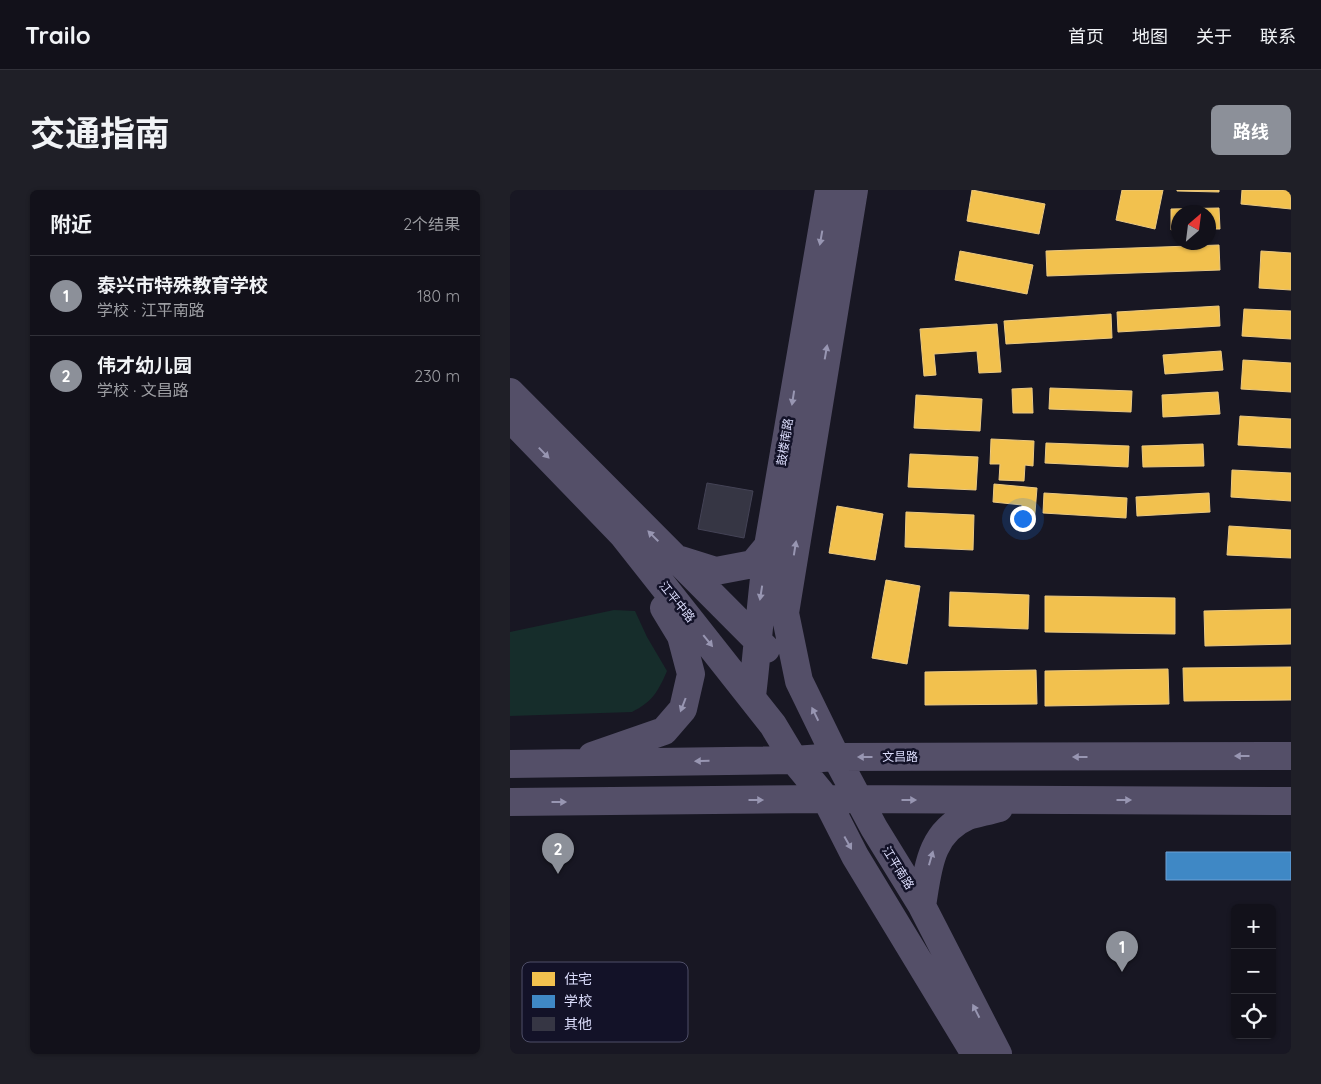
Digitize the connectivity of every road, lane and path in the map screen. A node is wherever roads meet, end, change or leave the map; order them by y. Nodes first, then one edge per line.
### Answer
1 (830, 190) edge
2 (854, 190) edge
3 (510, 392) edge
4 (510, 418) edge
5 (768, 546) junction
6 (634, 548) junction
7 (677, 559) junction
8 (759, 641) junction
9 (799, 682) junction
10 (752, 696) junction
11 (1291, 756) edge
12 (836, 757) junction
13 (794, 760) junction
14 (576, 763) junction
15 (510, 764) edge
16 (826, 800) junction
17 (859, 800) junction
18 (1030, 800) junction
19 (1291, 801) edge
20 (510, 802) edge
21 (922, 906) junction
22 (975, 1054) edge
23 (998, 1054) edge

1 -> 5 main road, 鼓楼南路
9 -> 2 main road
7 -> 3 main road
4 -> 6 main road, 江平中路
5 - 7 main road
5 -> 8 main road, 鼓楼南路
6 -> 10 main road, 江平中路
6 -> 14 main road
7 - 8 main road
8 - 9 main road
8 - 10 main road, 鼓楼南路
12 -> 9 main road, 江平南路
10 - 13 main road, 江平中路
11 -> 12 main road, 文昌路
12 - 13 main road, 文昌路
12 - 17 main road, 江平南路
13 -> 14 main road, 文昌路
13 - 16 main road, 江平中路
14 - 15 main road, 文昌路
16 - 17 main road
20 -> 16 main road
16 -> 22 main road
17 -> 18 main road
17 - 21 main road, 江平南路
18 -> 19 main road
21 -> 18 main road
23 -> 21 main road, 江平南路

